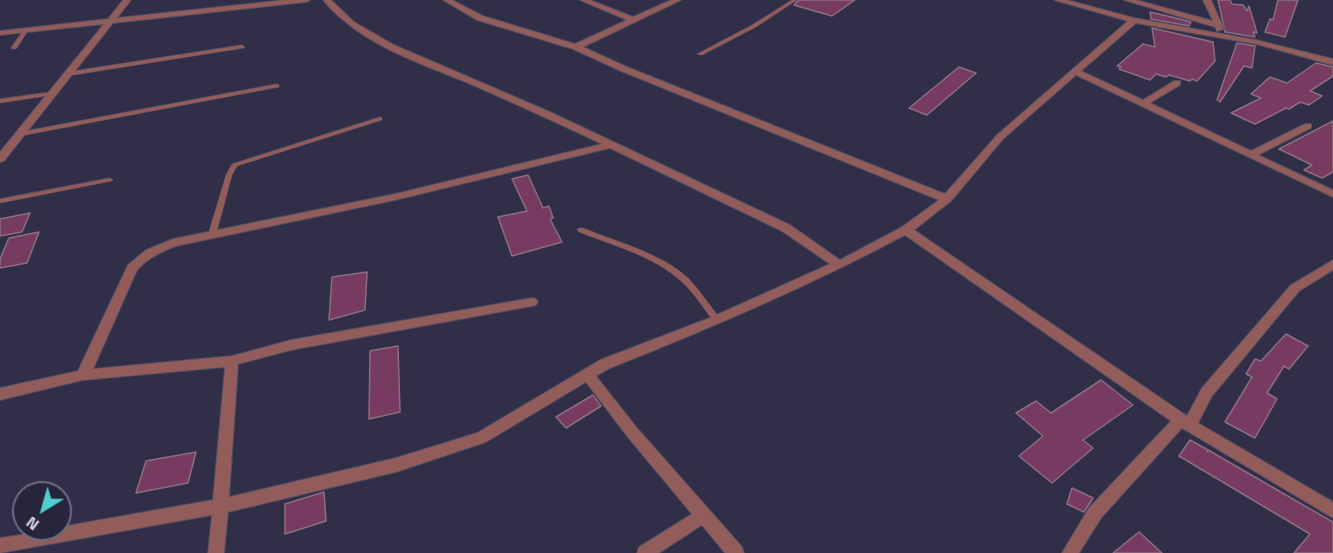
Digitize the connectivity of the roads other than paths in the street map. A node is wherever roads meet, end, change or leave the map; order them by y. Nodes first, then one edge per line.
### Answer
1 (127, 0) edge
2 (222, 0) edge
3 (306, 0) edge
4 (327, 0) edge
5 (447, 0) edge
6 (584, 0) edge
7 (677, 0) edge
8 (795, 0) edge
9 (1058, 0) edge
10 (1126, 0) edge
11 (1207, 0) edge
12 (216, 9) junction
13 (1124, 17) junction
14 (633, 20) junction
15 (1134, 20) junction
16 (112, 21) junction
17 (1218, 25) junction
18 (27, 29) junction
19 (0, 33) edge
20 (1224, 35) junction
21 (242, 47) dead end
22 (576, 47) junction
23 (14, 48) dead end
24 (700, 54) dead end
25 (1333, 62) edge
26 (1075, 71) junction
27 (68, 74) junction
28 (1177, 83) dead end
29 (278, 86) dead end
30 (51, 94) junction
31 (0, 101) edge
32 (1143, 104) junction
33 (380, 119) dead end
34 (1308, 126) dead end
35 (20, 134) junction
36 (611, 145) junction
37 (1250, 155) junction
38 (0, 159) edge
39 (110, 180) dead end
40 (1333, 194) edge
41 (947, 199) junction
42 (0, 201) edge
43 (581, 230) dead end
44 (906, 230) junction
45 (212, 235) junction
46 (1333, 264) edge
47 (839, 265) junction
48 (532, 302) dead end
49 (717, 320) junction
50 (232, 361) junction
51 (83, 375) junction
52 (588, 375) junction
53 (0, 394) edge
54 (1186, 422) junction
55 (222, 506) junction
56 (1333, 511) edge
57 (702, 516) junction
58 (0, 546) edge
59 (216, 553) edge
60 (645, 553) edge
61 (736, 553) edge
62 (1070, 553) edge

1 - 16 street
2 - 12 street
3 - 12 street
4 - 36 street
5 - 22 street
6 - 14 street
7 - 14 street
8 - 24 lane
9 - 13 street
10 - 13 street
10 - 17 street
11 - 17 street
12 - 16 street
13 - 15 street
14 - 22 street
15 - 20 street
15 - 26 street
16 - 18 street
16 - 27 street
17 - 20 street
18 - 19 street
18 - 23 lane
20 - 25 street
21 - 27 lane
22 - 41 street
26 - 32 street
26 - 41 street
27 - 30 street
28 - 32 street
29 - 35 lane
30 - 31 lane
30 - 35 street
32 - 37 street
33 - 45 lane
34 - 37 street
35 - 38 street
36 - 45 street
36 - 47 street
37 - 40 street
39 - 42 lane
41 - 44 street
43 - 49 lane
44 - 47 street
44 - 54 street
45 - 51 street
46 - 54 street
47 - 49 street
48 - 50 street
49 - 52 street
50 - 51 street
50 - 55 street
51 - 53 street
52 - 55 street
52 - 57 street
54 - 56 street
54 - 62 street
55 - 58 street
55 - 59 street
57 - 60 street
57 - 61 street

